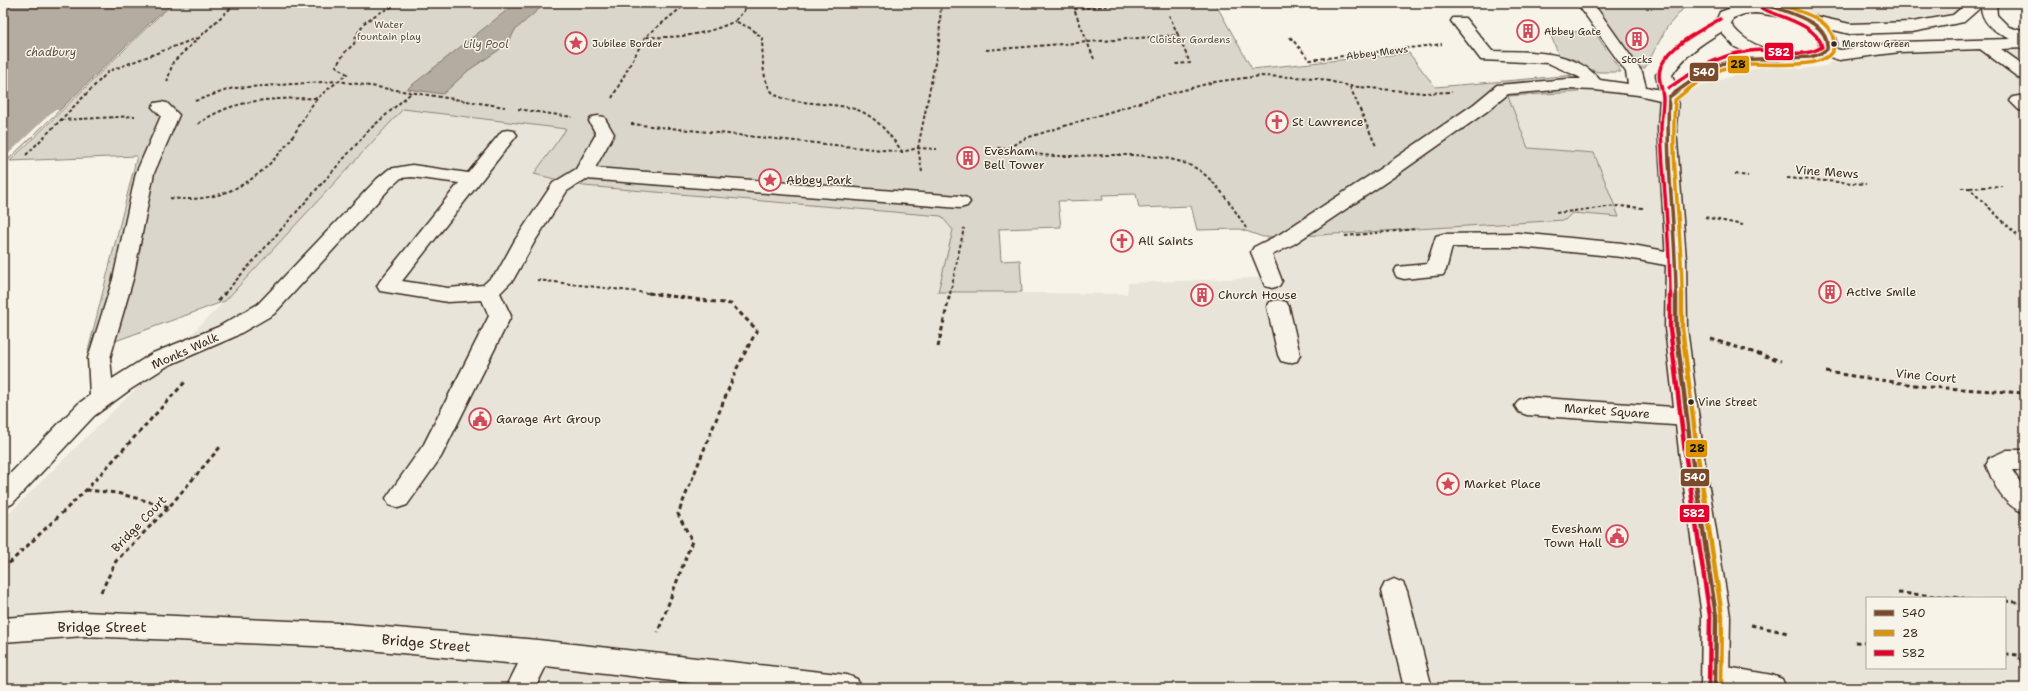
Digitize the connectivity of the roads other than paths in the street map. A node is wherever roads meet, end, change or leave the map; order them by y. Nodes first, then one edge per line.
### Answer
1 (1584, 3) edge
2 (1764, 3) edge
3 (1976, 3) edge
4 (1988, 3) edge
5 (1782, 12) junction
6 (1724, 14) edge
7 (1802, 18) junction
8 (1458, 21) dead end
9 (2025, 38) edge
10 (1982, 43) junction
11 (2025, 43) edge
12 (1827, 51) junction
13 (1779, 57) junction
14 (2025, 74) edge
15 (1595, 85) junction
16 (1638, 90) junction
17 (1669, 97) junction
18 (2025, 100) edge
19 (2025, 106) edge
20 (165, 111) road end
21 (598, 121) road end
22 (508, 135) dead end
23 (583, 173) junction
24 (472, 179) junction
25 (960, 202) road end
26 (1676, 260) junction
27 (1404, 272) dead end
28 (1272, 281) dead end
29 (489, 292) junction
30 (1278, 307) dead end
31 (1289, 355) dead end
32 (102, 398) junction
33 (1527, 406) dead end
34 (1688, 417) junction
35 (2025, 460) edge
36 (3, 497) edge
37 (398, 498) dead end
38 (2025, 503) edge
39 (1394, 590) dead end
40 (3, 630) edge
41 (538, 653) junction
42 (1716, 683) edge
43 (520, 688) edge
44 (847, 688) edge
45 (1418, 688) edge
46 (1772, 688) edge

1 - 16 main road
2 - 5 main road
3 - 7 main road
4 - 9 main road
5 - 6 main road
5 - 7 main road
6 - 13 main road
6 - 17 main road
7 - 12 main road
8 - 15 main road
10 - 11 main road
10 - 12 main road
10 - 14 main road
12 - 13 main road
13 - 17 main road
15 - 16 main road
15 - 28 main road
16 - 17 main road
17 - 26 main road
18 - 19 main road
20 - 32 main road
21 - 23 main road
22 - 24 main road
23 - 25 main road
23 - 29 main road
24 - 29 main road
24 - 32 main road, Monks Walk
26 - 27 main road
26 - 34 main road
29 - 37 main road
30 - 31 main road
32 - 36 main road, Monks Walk
33 - 34 main road, Market Square
34 - 42 main road
35 - 38 main road
39 - 45 main road
40 - 41 main road, Bridge Street
41 - 43 main road
41 - 44 main road, Bridge Street
42 - 46 main road

